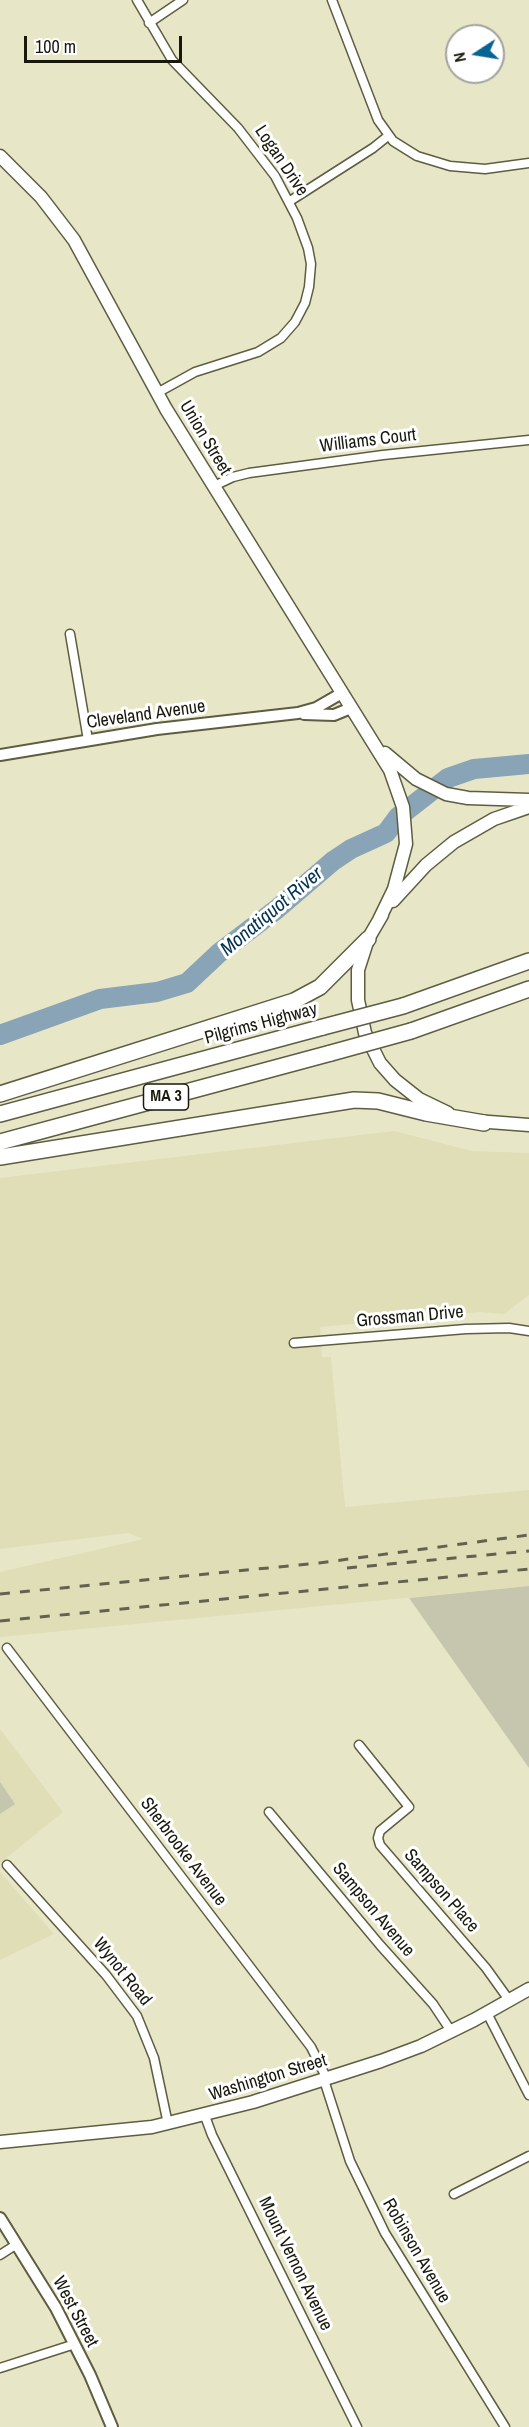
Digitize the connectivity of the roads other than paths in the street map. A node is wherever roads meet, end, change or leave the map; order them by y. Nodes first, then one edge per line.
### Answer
1 (137, 0) edge
2 (183, 0) edge
3 (332, 0) edge
4 (149, 23) junction
5 (388, 136) junction
6 (0, 156) edge
7 (529, 163) edge
8 (290, 201) junction
9 (157, 393) junction
10 (529, 440) edge
11 (214, 486) junction
12 (70, 634) dead end
13 (342, 693) junction
14 (351, 708) junction
15 (298, 714) junction
16 (88, 740) junction
17 (376, 744) junction
18 (0, 755) edge
19 (529, 800) edge
20 (529, 807) edge
21 (378, 922) junction
22 (368, 939) junction
23 (529, 961) edge
24 (529, 989) edge
25 (0, 1094) edge
26 (0, 1114) edge
27 (484, 1123) junction
28 (529, 1125) edge
29 (0, 1142) edge
30 (0, 1157) edge
31 (529, 1331) edge
32 (294, 1343) dead end
33 (7, 1648) dead end
34 (358, 1745) dead end
35 (269, 1812) dead end
36 (7, 1865) dead end
37 (529, 1989) edge
38 (509, 2000) junction
39 (487, 2013) junction
40 (452, 2031) junction
41 (326, 2079) junction
42 (529, 2095) edge
43 (205, 2116) junction
44 (168, 2124) junction
45 (0, 2142) edge
46 (529, 2156) edge
47 (454, 2194) dead end
48 (0, 2218) edge
49 (16, 2244) junction
50 (0, 2255) edge
51 (75, 2344) junction
52 (0, 2368) edge
53 (112, 2427) edge
54 (357, 2427) edge
55 (505, 2427) edge

1 - 4 street, Logan Drive
2 - 4 street
3 - 5 street
4 - 8 street, Logan Drive
5 - 7 street
5 - 8 street
6 - 9 main road, Union Street
8 - 9 street, Logan Drive
9 - 11 main road, Union Street
10 - 11 street, Williams Court
11 - 13 main road, Union Street
12 - 16 street
13 - 14 main road, Union Street
13 - 15 street, Cleveland Avenue
14 - 15 street, Cleveland Avenue
14 - 17 main road, Union Street
15 - 16 street, Cleveland Avenue
16 - 18 street, Cleveland Avenue
17 - 19 main road, Union Street
17 - 21 main road, Union Street
20 - 21 main road
21 - 22 main road
22 - 25 highway
22 - 27 main road
23 - 26 highway, Pilgrims Highway / MA 3, bridge
24 - 29 highway, MA 3, bridge
27 - 28 main road
27 - 30 highway
31 - 32 street, Grossman Drive
33 - 41 street, Sherbrooke Avenue
34 - 38 street, Sampson Place
35 - 40 street, Sampson Avenue
36 - 44 street, Wynot Road
37 - 38 main road, Washington Street
38 - 39 main road, Washington Street
39 - 40 main road, Washington Street
39 - 42 street
40 - 41 main road, Washington Street
41 - 43 main road, Washington Street
41 - 55 street, Robinson Avenue
43 - 44 main road, Washington Street
43 - 54 street, Mount Vernon Avenue
44 - 45 main road, Washington Street
46 - 47 street
48 - 49 street, West Street
49 - 50 street
49 - 51 street, West Street
51 - 52 street
51 - 53 street, West Street

